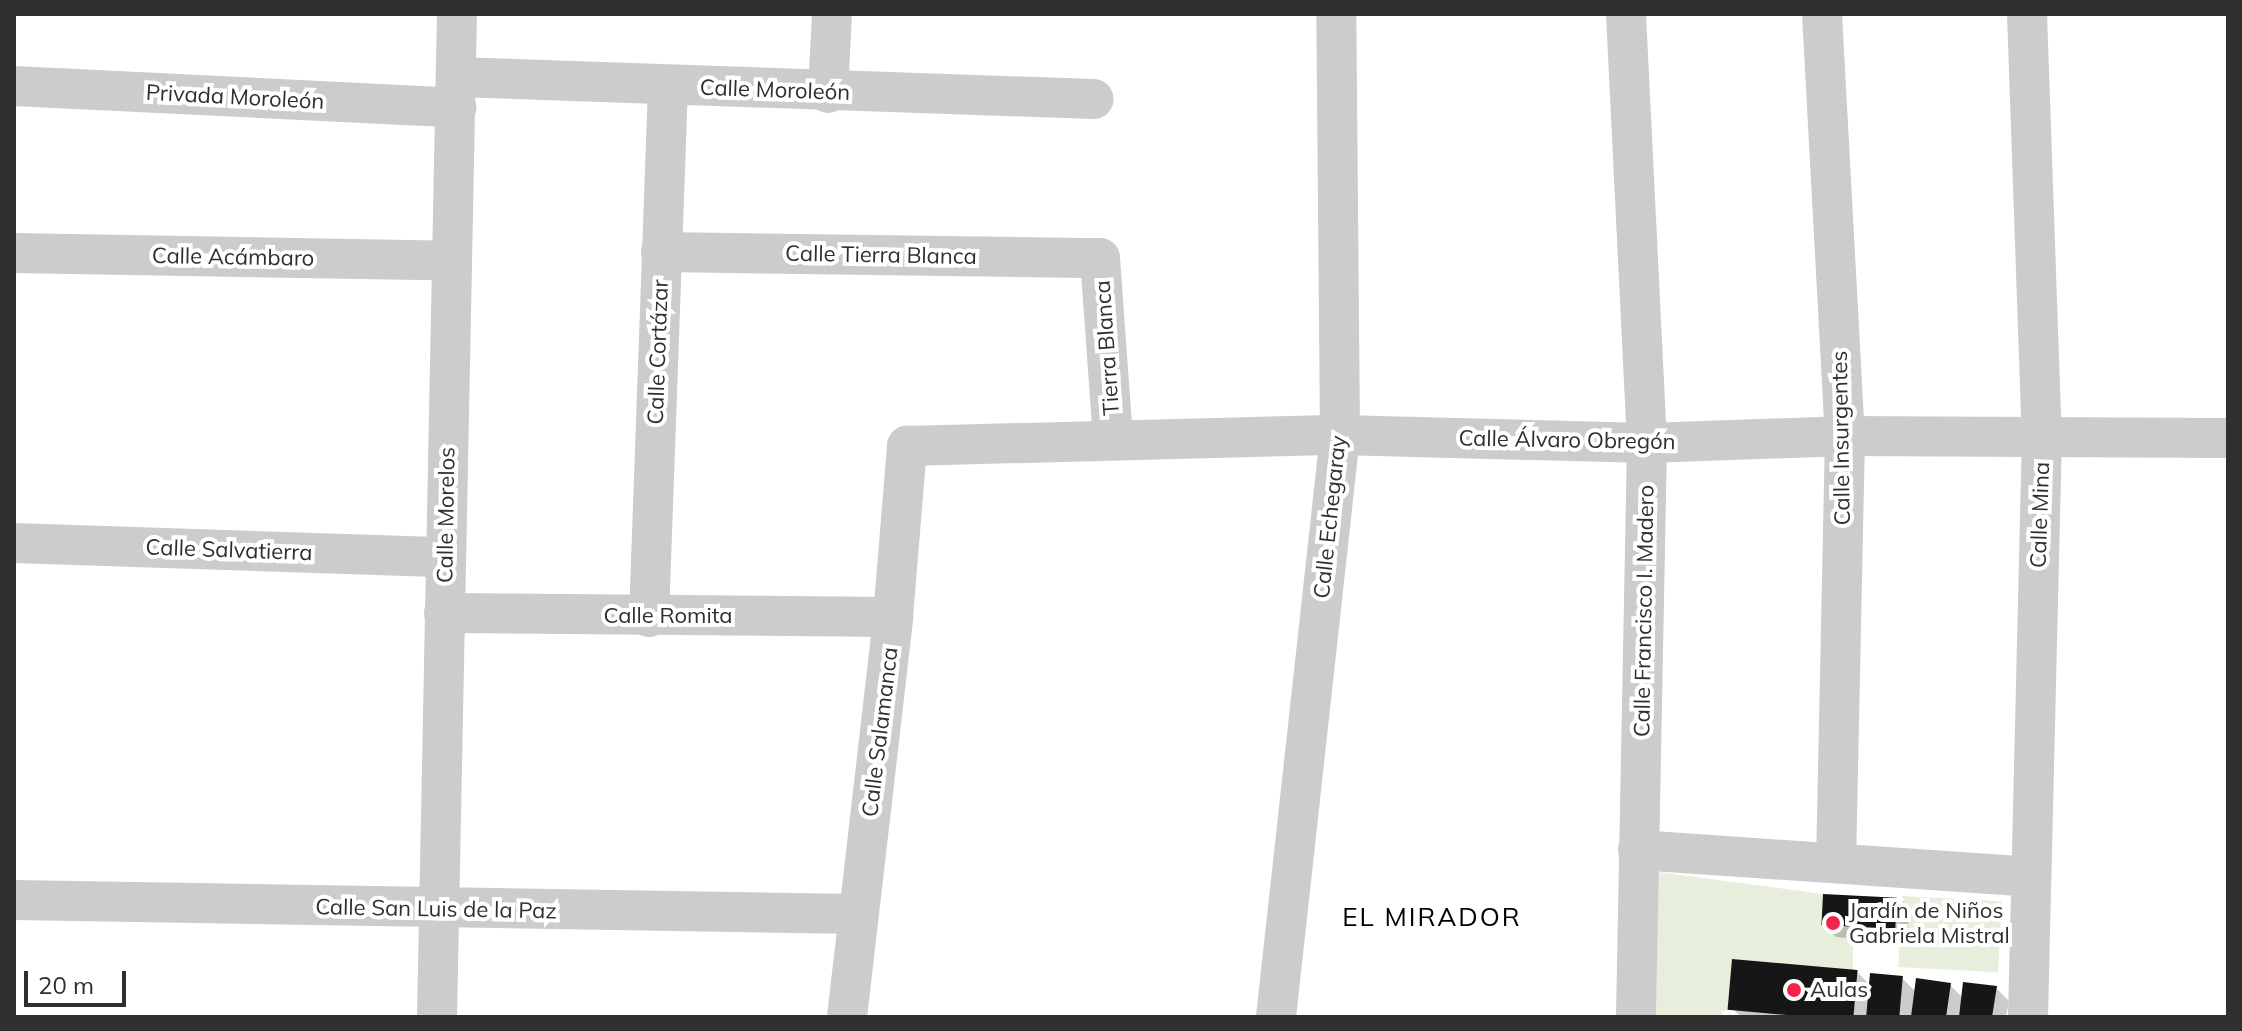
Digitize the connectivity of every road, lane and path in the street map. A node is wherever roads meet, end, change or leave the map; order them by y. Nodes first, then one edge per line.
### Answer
1 (457, 14) edge
2 (832, 14) edge
3 (1336, 14) edge
4 (1626, 14) edge
5 (1822, 14) edge
6 (2027, 14) edge
7 (14, 86) edge
8 (668, 87) junction
9 (456, 92) junction
10 (828, 93) junction
11 (1094, 99) dead end
12 (661, 252) junction
13 (14, 253) edge
14 (1100, 258) joint
15 (451, 261) junction
16 (1340, 435) junction
17 (2042, 435) junction
18 (1845, 436) junction
19 (2228, 438) edge
20 (1113, 439) junction
21 (1647, 443) junction
22 (907, 446) joint
23 (14, 543) edge
24 (445, 557) junction
25 (444, 613) junction
26 (649, 617) junction
27 (893, 617) junction
28 (1638, 850) junction
29 (1836, 862) junction
30 (2030, 877) junction
31 (14, 900) edge
32 (438, 911) junction
33 (858, 914) junction
34 (437, 1017) edge
35 (847, 1017) edge
36 (1276, 1017) edge
37 (1636, 1017) edge
38 (2028, 1017) edge

1 - 9 street, Calle Morelos
2 - 10 street
3 - 16 street, Calle Echegaray
4 - 21 street, Calle Francisco I. Madero
5 - 18 street, Calle Insurgentes
6 - 17 street, Calle Mina
7 - 9 street, Privada Moroleón
8 - 9 street, Calle Moroleón
8 - 10 street, Calle Moroleón
8 - 12 street, Calle Cortázar
9 - 15 street, Calle Morelos
10 - 11 street, Calle Moroleón
12 - 14 street, Calle Tierra Blanca
12 - 26 street, Calle Cortázar
13 - 15 street, Calle Acámbaro
14 - 20 street, Tierra Blanca
15 - 24 street, Calle Morelos
16 - 20 street, Calle Álvaro Obregón
16 - 21 street, Calle Álvaro Obregón
16 - 36 street, Calle Echegaray
17 - 18 street, Calle Álvaro Obregón
17 - 19 street, Calle Álvaro Obregón
17 - 30 street, Calle Mina
18 - 21 street, Calle Álvaro Obregón
18 - 29 street, Calle Insurgentes
20 - 22 street, Calle Álvaro Obregón
21 - 28 street, Calle Francisco I. Madero
22 - 27 street, Calle Salamanca
23 - 24 street, Calle Salvatierra
24 - 25 street, Calle Morelos
25 - 26 street, Calle Romita
25 - 32 street, Calle Morelos
26 - 27 street, Calle Romita
27 - 33 street, Calle Salamanca
28 - 29 street
28 - 37 street, Calle Francisco I. Madero
29 - 30 street
30 - 38 street, Calle Mina
31 - 32 street, Calle San Luis de la Paz
32 - 33 street, Calle San Luis de la Paz
32 - 34 street, Calle Morelos
33 - 35 street, Calle Salamanca

